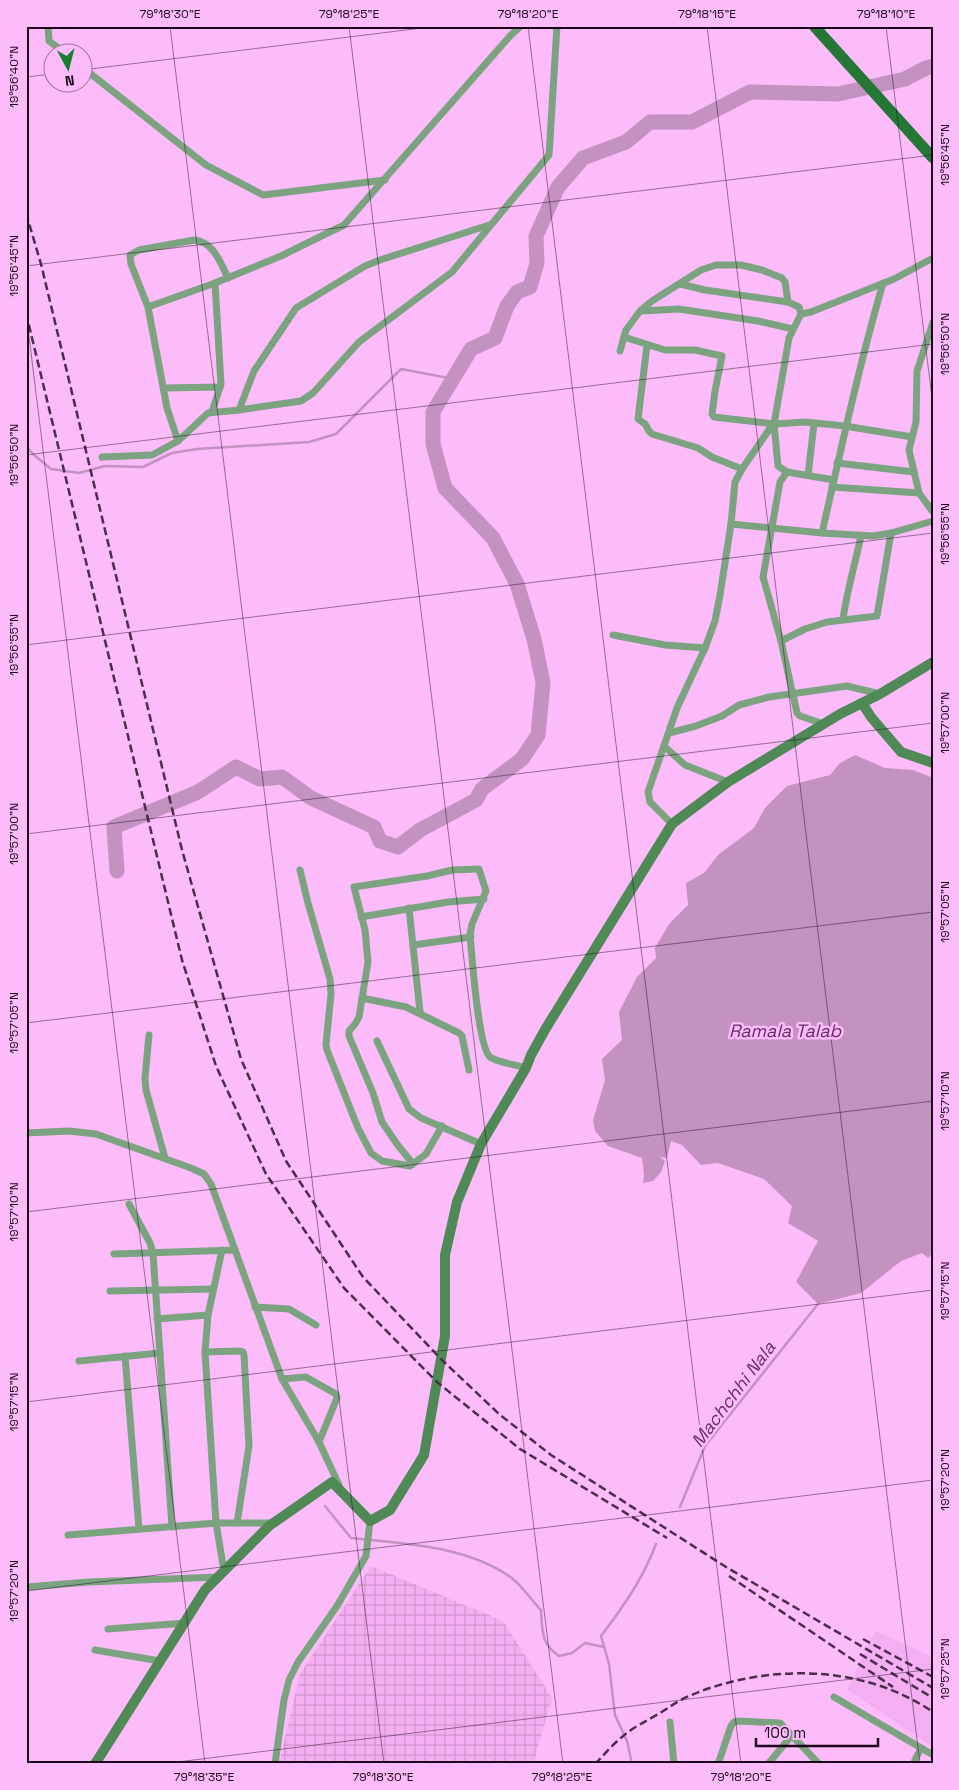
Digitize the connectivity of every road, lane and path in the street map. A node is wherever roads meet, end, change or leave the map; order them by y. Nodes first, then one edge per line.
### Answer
1 (48, 26) edge
2 (521, 26) edge
3 (557, 26) edge
4 (814, 26) edge
5 (51, 42) edge
6 (92, 75) edge
7 (933, 158) edge
8 (385, 180) junction
9 (490, 225) junction
10 (933, 258) edge
11 (228, 278) junction
12 (215, 283) junction
13 (883, 283) junction
14 (680, 284) junction
15 (788, 302) junction
16 (148, 307) junction
17 (640, 311) junction
18 (801, 314) junction
19 (933, 322) edge
20 (793, 328) junction
21 (624, 337) junction
22 (647, 345) junction
23 (620, 351) dead end
24 (220, 387) junction
25 (164, 388) junction
26 (239, 410) junction
27 (212, 412) junction
28 (774, 424) junction
29 (814, 424) junction
30 (845, 426) junction
31 (912, 437) junction
32 (178, 441) junction
33 (102, 457) dead end
34 (837, 463) junction
35 (742, 469) junction
36 (787, 472) junction
37 (914, 472) junction
38 (808, 475) junction
39 (833, 483) junction
40 (919, 493) junction
41 (933, 512) edge
42 (933, 521) edge
43 (731, 524) junction
44 (772, 528) junction
45 (822, 533) junction
46 (891, 533) junction
47 (861, 536) junction
48 (843, 619) junction
49 (613, 635) dead end
50 (781, 641) junction
51 (705, 648) junction
52 (933, 662) edge
53 (792, 693) junction
54 (880, 694) junction
55 (862, 703) junction
56 (824, 724) junction
57 (669, 733) junction
58 (664, 746) junction
59 (933, 763) edge
60 (728, 782) junction
61 (672, 824) junction
62 (300, 870) dead end
63 (484, 898) junction
64 (409, 908) junction
65 (361, 917) junction
66 (470, 938) junction
67 (412, 945) junction
68 (362, 998) junction
69 (420, 1012) junction
70 (149, 1036) dead end
71 (377, 1041) dead end
72 (526, 1068) junction
73 (470, 1070) dead end
74 (442, 1126) junction
75 (26, 1133) edge
76 (481, 1144) junction
77 (165, 1158) junction
78 (413, 1164) junction
79 (129, 1204) dead end
80 (222, 1250) junction
81 (235, 1250) junction
82 (154, 1253) junction
83 (114, 1254) dead end
84 (213, 1289) junction
85 (155, 1290) junction
86 (110, 1291) dead end
87 (255, 1307) junction
88 (208, 1316) junction
89 (157, 1320) junction
90 (316, 1325) dead end
91 (205, 1352) junction
92 (160, 1353) junction
93 (125, 1356) junction
94 (80, 1361) dead end
95 (282, 1379) junction
96 (318, 1442) junction
97 (342, 1493) junction
98 (370, 1521) junction
99 (216, 1523) junction
100 (237, 1523) junction
101 (274, 1523) junction
102 (172, 1527) junction
103 (139, 1529) junction
104 (68, 1535) dead end
105 (221, 1574) junction
106 (26, 1586) edge
107 (185, 1623) junction
108 (108, 1629) dead end
109 (95, 1650) dead end
110 (160, 1662) junction
111 (834, 1697) dead end
112 (670, 1722) dead end
113 (792, 1735) junction
114 (921, 1748) junction
115 (933, 1755) edge
116 (720, 1763) edge
117 (95, 1764) edge
118 (275, 1764) edge
119 (674, 1764) edge
120 (768, 1764) edge
121 (819, 1764) edge
122 (913, 1764) edge

1 - 5 street
2 - 8 street
3 - 9 street
4 - 7 main road
6 - 8 street
8 - 11 street
9 - 26 street
9 - 26 street
10 - 13 street
11 - 12 street
11 - 16 street
12 - 16 street
12 - 24 street
13 - 18 street
13 - 30 street
14 - 15 street
14 - 15 street
14 - 17 street
15 - 18 street
16 - 25 street
17 - 20 street
17 - 21 street
18 - 20 street
19 - 31 street
20 - 28 street
21 - 22 street
21 - 23 street
22 - 28 street
22 - 35 street
24 - 25 street
24 - 27 street
25 - 32 street
26 - 27 street
27 - 32 street
28 - 29 street
28 - 35 street
28 - 36 street
29 - 30 street
29 - 38 street
30 - 31 street
30 - 34 street
31 - 37 street
32 - 33 street
34 - 37 street
34 - 39 street
35 - 43 street
36 - 38 street
36 - 44 street
37 - 40 street
38 - 39 street
39 - 40 street
39 - 45 street
40 - 41 street
42 - 46 street
43 - 44 street
43 - 51 street
44 - 45 street
44 - 50 street
45 - 47 street
46 - 47 street
46 - 48 street
47 - 48 street
48 - 50 street
49 - 51 street
50 - 53 street
51 - 57 street
52 - 54 street
53 - 54 street
53 - 56 street
53 - 57 street
54 - 55 street
55 - 56 street
55 - 59 street
56 - 60 street
57 - 58 street
58 - 60 street
58 - 61 street
60 - 61 street
61 - 72 street
62 - 78 street
63 - 64 street
63 - 65 street
63 - 66 street
64 - 65 street
64 - 67 street
65 - 68 street
66 - 67 street
66 - 72 street
67 - 69 street
68 - 69 street
68 - 78 street
69 - 73 street
70 - 77 street
71 - 74 street
72 - 76 street
74 - 76 street
74 - 78 street
75 - 77 street
76 - 98 street
77 - 81 street
79 - 82 street
80 - 81 street
80 - 82 street
80 - 84 street
81 - 87 street
82 - 83 street
82 - 85 street
84 - 85 street
84 - 88 street
85 - 86 street
85 - 89 street
87 - 90 street
87 - 95 street
88 - 89 street
88 - 91 street
89 - 92 street
91 - 99 street
91 - 100 street
92 - 93 street
92 - 102 street
93 - 94 street
93 - 103 street
95 - 96 street
95 - 96 street
96 - 97 street
97 - 98 street
97 - 101 street
98 - 118 street
99 - 100 street
99 - 102 street
99 - 105 street
100 - 101 street
101 - 105 street
102 - 103 street
103 - 104 street
105 - 106 street
105 - 107 street
107 - 108 street
107 - 110 street
109 - 110 street
110 - 117 street
111 - 114 street
112 - 119 street
113 - 116 street
113 - 120 street
113 - 121 street
114 - 115 street
114 - 122 street

